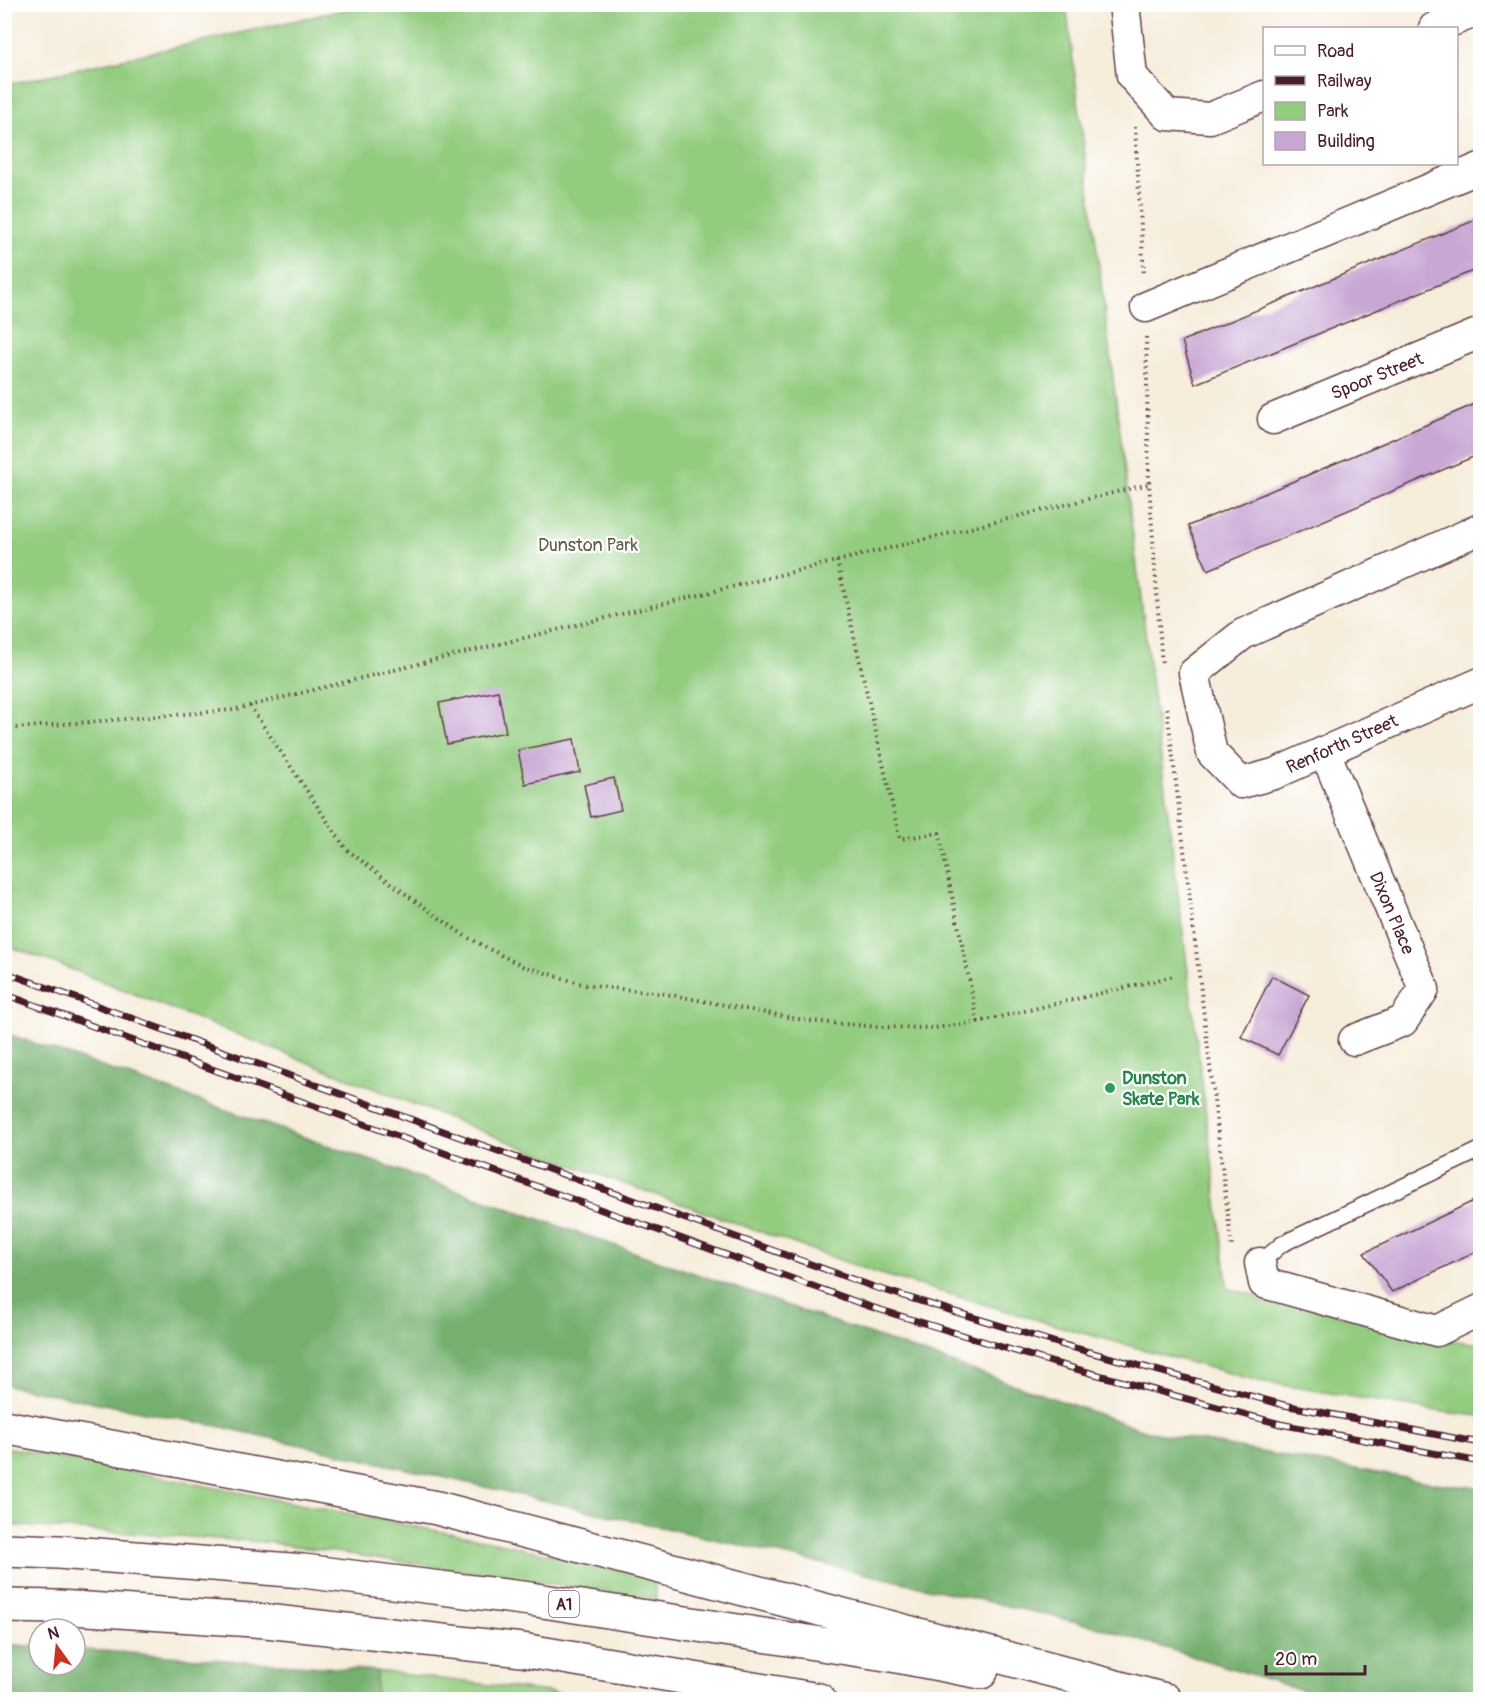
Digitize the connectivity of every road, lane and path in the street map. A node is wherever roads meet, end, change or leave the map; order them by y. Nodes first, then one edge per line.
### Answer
1 (1124, 4) edge
2 (1480, 10) edge
3 (1437, 27) edge
4 (1132, 76) junction
5 (1263, 96) edge
6 (1480, 168) edge
7 (1146, 307) junction
8 (1480, 333) edge
9 (1273, 418) dead end
10 (1149, 484) junction
11 (1480, 529) edge
12 (837, 561) junction
13 (1162, 671) dead end
14 (1480, 683) edge
15 (250, 706) junction
16 (1167, 706) dead end
17 (4, 729) edge
18 (1325, 752) junction
19 (1174, 975) dead end
20 (978, 1022) junction
21 (1354, 1040) dead end
22 (1480, 1150) edge
23 (1260, 1263) junction
24 (1480, 1310) edge
25 (4, 1427) edge
26 (4, 1550) edge
27 (4, 1605) edge
28 (819, 1700) edge
29 (1118, 1700) edge
30 (1165, 1700) edge

1 - 4 street
2 - 3 street
4 - 5 street
4 - 7 path
6 - 7 street
7 - 10 path
8 - 9 street, Spoor Street
10 - 12 path
10 - 13 path
11 - 18 street, Renforth Street
12 - 15 path
12 - 20 path
14 - 18 street, Renforth Street
15 - 17 path
15 - 20 path
16 - 23 path
18 - 21 street, Dixon Place
19 - 20 path
22 - 23 lane
23 - 24 street
25 - 30 highway
26 - 29 highway, A1
27 - 28 highway

